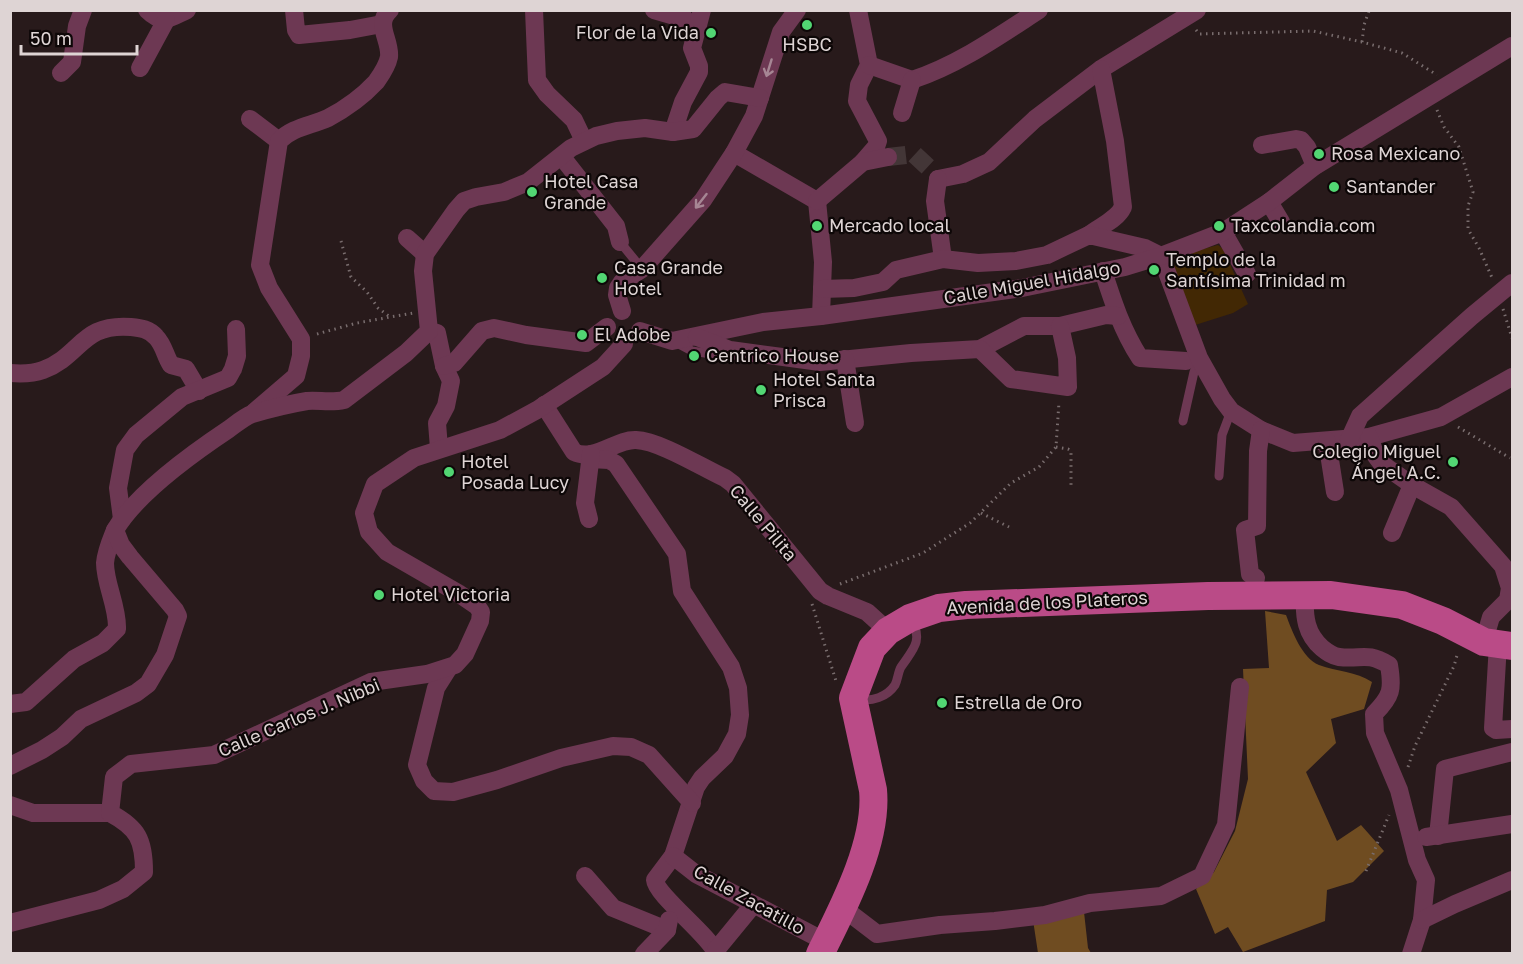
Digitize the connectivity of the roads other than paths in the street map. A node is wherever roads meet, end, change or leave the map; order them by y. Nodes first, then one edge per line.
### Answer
1 (83, 10) edge
2 (147, 10) edge
3 (188, 10) edge
4 (294, 10) edge
5 (534, 10) edge
6 (654, 10) edge
7 (702, 10) edge
8 (858, 10) edge
9 (1039, 10) edge
10 (790, 12) edge
11 (1190, 14) edge
12 (386, 17) edge
13 (165, 20) junction
14 (689, 20) edge
15 (1512, 46) edge
16 (869, 65) junction
17 (140, 68) dead end
18 (1101, 69) junction
19 (61, 73) dead end
20 (912, 80) junction
21 (693, 83) junction
22 (720, 95) junction
23 (760, 98) junction
24 (902, 113) dead end
25 (250, 119) dead end
26 (673, 132) junction
27 (279, 141) junction
28 (584, 141) junction
29 (1262, 145) dead end
30 (734, 153) junction
31 (562, 157) junction
32 (888, 157) tunnel mouth
33 (863, 162) junction
34 (1315, 166) junction
35 (817, 201) junction
36 (1269, 201) junction
37 (1281, 222) dead end
38 (1223, 232) junction
39 (1089, 235) junction
40 (407, 238) dead end
41 (620, 242) joint
42 (425, 254) junction
43 (1161, 256) junction
44 (943, 259) junction
45 (1016, 261) junction
46 (642, 269) junction
47 (1103, 271) junction
48 (1247, 274) dead end
49 (1022, 288) junction
50 (1505, 288) edge
51 (822, 289) junction
52 (622, 311) junction
53 (821, 316) junction
54 (1118, 316) junction
55 (1060, 326) junction
56 (607, 327) junction
57 (237, 329) dead end
58 (429, 331) junction
59 (640, 331) junction
60 (698, 337) junction
61 (672, 341) junction
62 (624, 344) junction
63 (980, 349) junction
64 (724, 356) dead end
65 (845, 359) junction
66 (1193, 359) junction
67 (444, 366) junction
68 (10, 374) edge
69 (1512, 378) edge
70 (199, 391) junction
71 (544, 405) junction
72 (1231, 411) junction
73 (250, 415) junction
74 (523, 418) junction
75 (1183, 421) dead end
76 (855, 423) dead end
77 (1261, 430) junction
78 (507, 437) dead end
79 (1369, 437) junction
80 (1350, 440) junction
81 (1327, 441) junction
82 (439, 448) junction
83 (590, 456) junction
84 (1219, 476) dead end
85 (1412, 485) junction
86 (1335, 492) dead end
87 (589, 519) dead end
88 (119, 525) junction
89 (1392, 533) dead end
90 (1256, 578) dead end
91 (1305, 597) junction
92 (899, 624) junction
93 (1490, 639) edge
94 (431, 681) junction
95 (1240, 687) dead end
96 (10, 704) edge
97 (1512, 729) edge
98 (1512, 752) edge
99 (10, 766) edge
100 (692, 803) junction
101 (10, 805) edge
102 (110, 813) junction
103 (1512, 824) edge
104 (1438, 836) junction
105 (1412, 838) junction
106 (673, 856) junction
107 (585, 876) dead end
108 (1512, 880) edge
109 (674, 904) junction
110 (753, 904) junction
111 (843, 908) junction
112 (1422, 920) junction
113 (10, 923) edge
114 (667, 930) junction
115 (823, 948) edge
116 (716, 952) edge
117 (644, 954) edge
118 (1411, 954) edge

1 - 19 street
2 - 13 street
3 - 13 street
4 - 12 street
5 - 28 street
6 - 14 street
7 - 14 street
8 - 16 street
9 - 20 street
10 -> 23 street
11 - 18 street
12 - 27 street
13 - 17 street
14 - 21 street
15 - 34 street, Calle Miguel Hidalgo
16 - 20 street
16 - 33 street
18 - 39 street
18 - 44 street
20 - 24 street
21 - 22 street
21 - 26 street
22 - 23 street
22 - 26 street
23 - 30 street
25 - 27 street
26 - 28 street
27 - 73 street
28 - 31 street
29 - 34 street
30 - 35 street
30 -> 46 street
31 - 41 street
31 - 42 street
32 - 33 street
33 - 35 street
34 - 36 street, Calle Miguel Hidalgo
35 - 51 street
36 - 37 street
36 - 38 street, Calle Miguel Hidalgo
38 - 43 street, Calle Miguel Hidalgo
38 - 48 street
39 - 43 street
39 - 45 street
40 - 42 street
41 - 46 lane
42 - 58 street
43 - 47 street, Calle Miguel Hidalgo
43 - 66 street
44 - 45 street
44 - 51 street
45 - 49 street
46 - 52 street
47 - 49 street, Calle Miguel Hidalgo
47 - 54 street
49 - 53 street, Calle Miguel Hidalgo
50 - 80 street
51 - 53 street
52 - 56 street
52 - 59 street
53 - 60 street, Calle Miguel Hidalgo
54 - 55 street
54 - 66 street
55 - 63 street
55 - 63 street
56 - 62 street
56 - 67 street
57 - 70 street
58 - 67 street
58 - 73 street
59 - 61 street, Calle Miguel Hidalgo
59 - 62 street
60 - 61 street, Calle Miguel Hidalgo
60 - 65 street
61 - 64 lane
62 - 71 street, Calle Carlos J. Nibbi
63 - 65 street
65 - 76 street
66 - 72 street
66 - 75 lane
67 - 82 street
68 - 70 street
69 - 79 street
70 - 88 street
71 - 74 street, Calle Carlos J. Nibbi
71 - 83 street
72 - 77 street
72 - 84 lane
73 - 88 street
74 - 78 lane
74 - 82 street, Calle Carlos J. Nibbi
77 - 81 street
77 - 90 street
79 - 80 street
79 - 85 street
80 - 81 street
81 - 86 street
82 - 94 street, Calle Carlos J. Nibbi
83 - 87 street
83 - 92 street, Calle Pilita
83 - 100 street, Calle Zacatillo
85 - 89 street
85 - 93 street
88 - 96 street
88 - 99 street
91 - 92 main road, Avenida de los Plateros
91 - 93 main road, Avenida de los Plateros
91 - 105 street
92 - 111 main road
93 - 97 street
94 - 100 street
94 - 102 street, Calle Carlos J. Nibbi
95 - 111 street
98 - 104 street
100 - 106 street, Calle Zacatillo
101 - 102 street
102 - 113 street
103 - 104 street
104 - 105 street
105 - 112 street
106 - 109 street, Calle Zacatillo
106 - 110 street, Calle Zacatillo
107 - 114 street
108 - 112 street
109 - 114 street
109 - 116 street, Calle Zacatillo
110 - 115 street, Calle Zacatillo
110 - 116 street
111 - 115 main road
112 - 118 street
114 - 117 street

